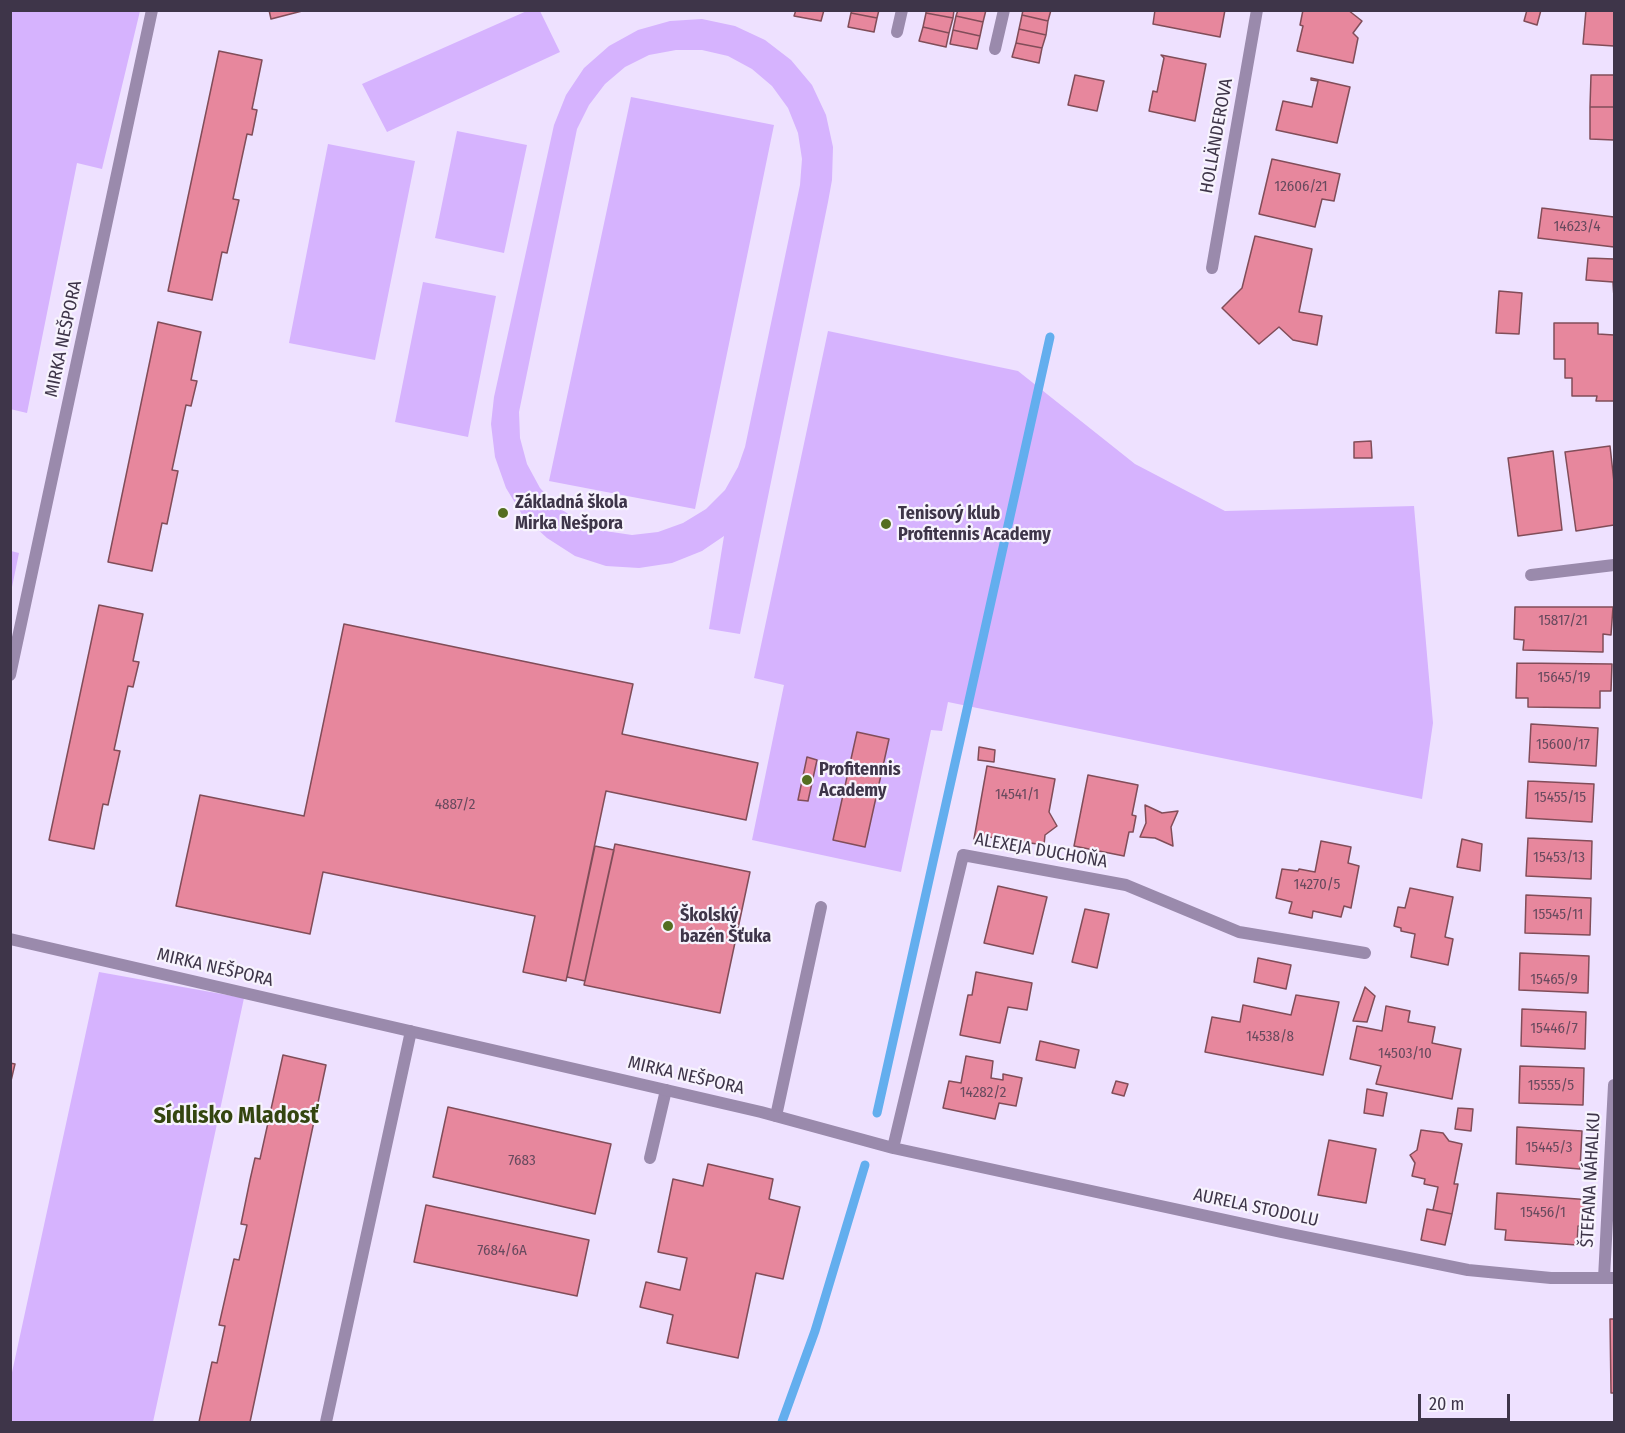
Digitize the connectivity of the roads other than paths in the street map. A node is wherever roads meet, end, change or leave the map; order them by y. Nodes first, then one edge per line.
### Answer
1 (152, 10) edge
2 (902, 10) edge
3 (1004, 10) edge
4 (1257, 10) edge
5 (897, 32) dead end
6 (995, 49) dead end
7 (1212, 268) dead end
8 (1614, 565) edge
9 (1531, 575) dead end
10 (10, 675) edge
11 (821, 907) dead end
12 (10, 939) edge
13 (1365, 953) dead end
14 (411, 1031) junction
15 (1614, 1085) edge
16 (666, 1090) junction
17 (776, 1116) junction
18 (893, 1148) junction
19 (650, 1158) dead end
20 (1609, 1278) edge
21 (326, 1422) edge

1 - 10 street, MIRKA NEŠPORA
2 - 5 street
3 - 6 street
4 - 7 street, HOLLÄNDEROVA
8 - 9 street
11 - 17 street
12 - 14 street, MIRKA NEŠPORA
13 - 18 street, ALEXEJA DUCHOŇA
14 - 16 street, MIRKA NEŠPORA
14 - 21 street
15 - 20 street, ŠTEFANA NÁHALKU
16 - 17 street, MIRKA NEŠPORA
16 - 19 street
17 - 18 street, MIRKA NEŠPORA
18 - 20 street, AURELA STODOLU

